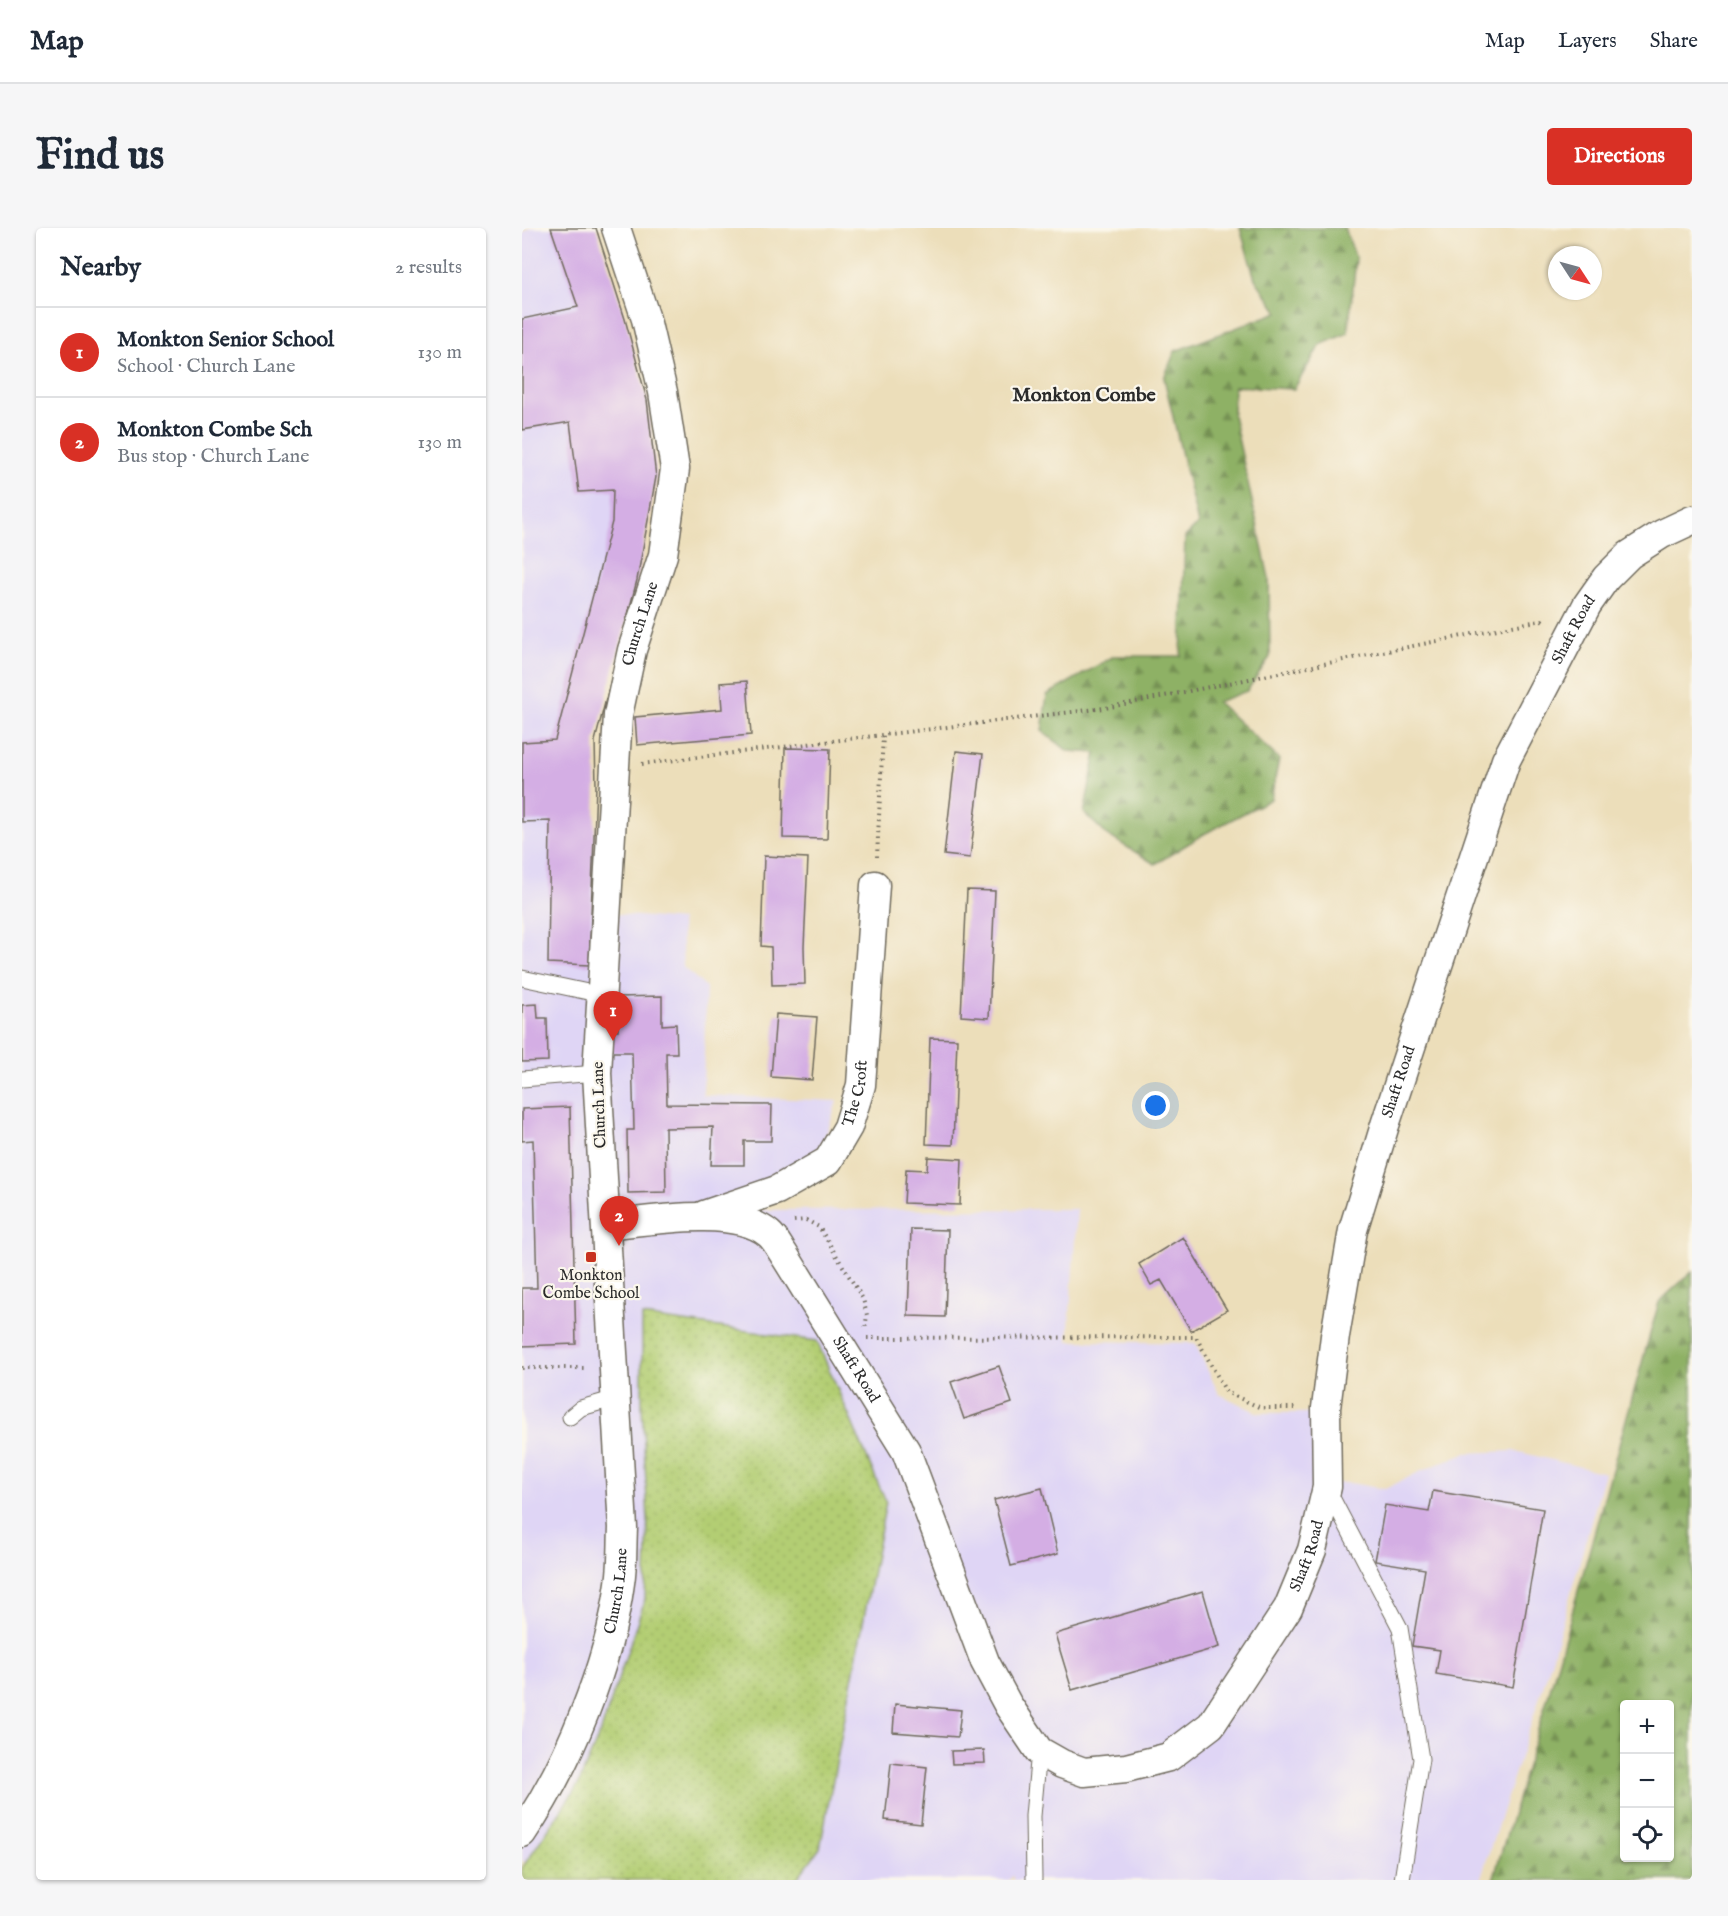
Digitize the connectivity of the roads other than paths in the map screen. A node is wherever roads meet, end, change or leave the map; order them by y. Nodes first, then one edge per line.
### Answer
1 (616, 228) edge
2 (1692, 520) edge
3 (875, 885) road end
4 (522, 978) edge
5 (602, 996) junction
6 (597, 1073) junction
7 (522, 1079) edge
8 (702, 1216) junction
9 (606, 1225) junction
10 (616, 1398) junction
11 (570, 1417) dead end
12 (1327, 1487) junction
13 (1039, 1751) junction
14 (522, 1833) edge
15 (1034, 1880) edge
16 (1402, 1880) edge

1 - 5 street, Church Lane
2 - 12 street, Shaft Road
3 - 8 street, The Croft
4 - 5 lane
5 - 6 street, Church Lane
6 - 7 lane
6 - 9 street, Church Lane
8 - 9 street, Shaft Road
8 - 13 street, Shaft Road
9 - 10 street, Church Lane
10 - 11 lane
10 - 14 street, Church Lane
12 - 13 street, Shaft Road
12 - 16 lane
13 - 15 lane

